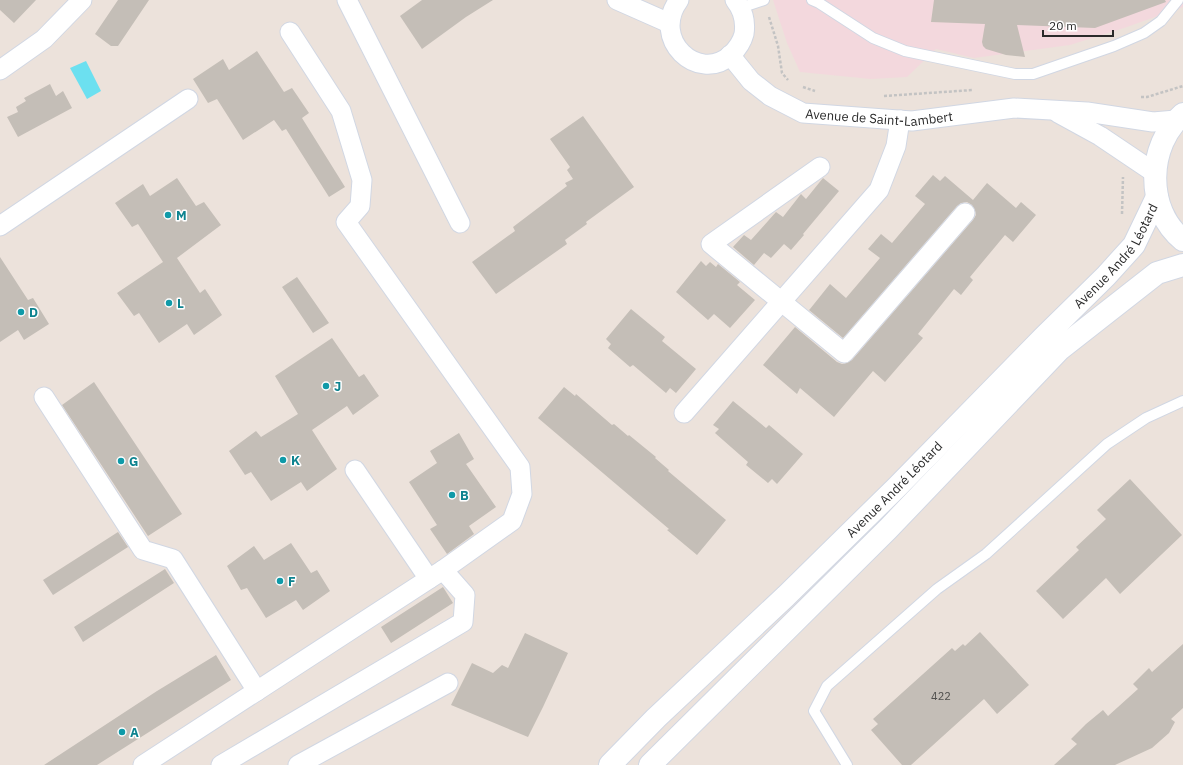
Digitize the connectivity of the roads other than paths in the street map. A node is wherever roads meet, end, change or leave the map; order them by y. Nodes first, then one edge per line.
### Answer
1 (82, 0) edge
2 (347, 0) edge
3 (617, 0) edge
4 (679, 0) edge
5 (764, 0) edge
6 (812, 0) edge
7 (1178, 0) edge
8 (738, 4) edge
9 (670, 23) junction
10 (290, 32) dead end
11 (730, 55) junction
12 (0, 70) edge
13 (188, 99) dead end
14 (1049, 109) junction
15 (1180, 117) edge
16 (900, 120) junction
17 (820, 167) dead end
18 (1155, 173) junction
19 (1157, 197) junction
20 (965, 213) dead end
21 (460, 223) dead end
22 (0, 226) edge
23 (1183, 240) edge
24 (1183, 265) edge
25 (781, 302) junction
26 (44, 397) dead end
27 (1183, 402) edge
28 (684, 413) dead end
29 (355, 470) dead end
30 (436, 574) junction
31 (448, 683) dead end
32 (257, 691) junction
33 (143, 765) edge
34 (221, 765) edge
35 (298, 765) edge
36 (610, 765) edge
37 (650, 765) edge
38 (847, 765) edge

1 - 12 street
2 - 21 street
3 - 9 street
4 - 9 street
5 - 8 lane
6 - 7 lane
8 - 11 street
9 - 11 street
10 - 30 street
11 - 16 street, Avenue de Saint-Lambert
13 - 22 street
14 - 15 street, Avenue de Saint-Lambert
14 - 16 street, Avenue de Saint-Lambert
14 - 18 street, Avenue de Saint-Lambert
15 - 18 main road
16 - 25 street
17 - 25 street
18 - 19 main road
19 - 23 main road
19 - 36 main road, Avenue André Léotard
20 - 25 street
24 - 37 main road, Avenue André Léotard
25 - 28 street
26 - 32 street
27 - 38 lane
29 - 30 street
30 - 32 street
30 - 34 street
31 - 35 street
32 - 33 street

